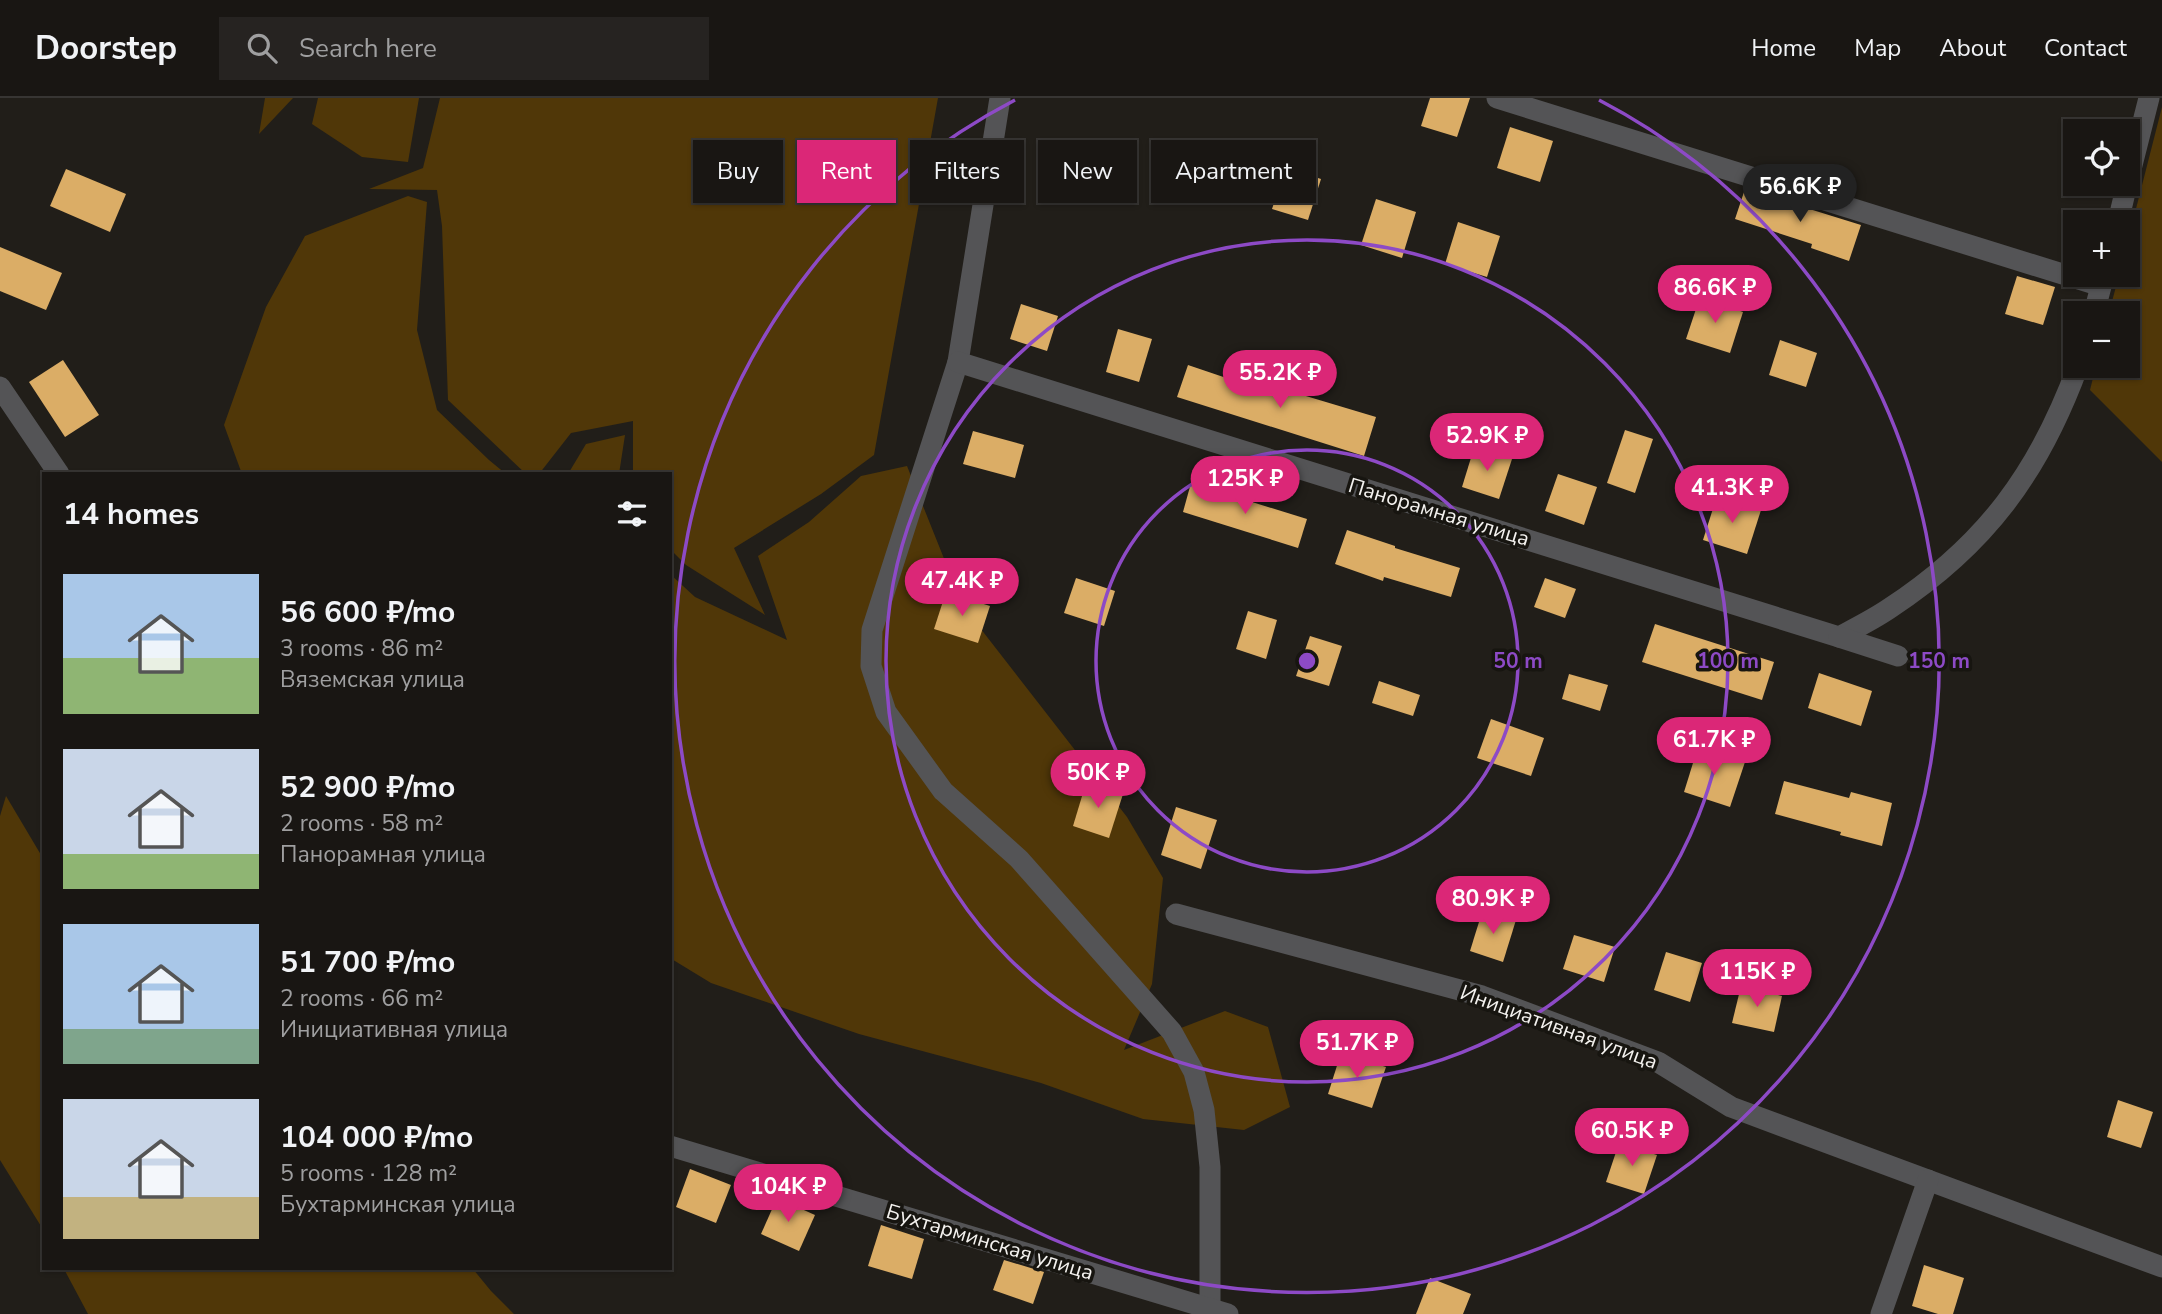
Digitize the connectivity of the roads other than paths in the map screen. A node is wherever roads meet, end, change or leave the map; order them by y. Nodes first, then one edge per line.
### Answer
1 (1000, 98) edge
2 (1497, 98) edge
3 (2149, 98) edge
4 (2140, 134) edge
5 (2063, 268) edge
6 (958, 362) junction
7 (2074, 378) edge
8 (0, 387) edge
9 (58, 472) edge
10 (1839, 637) junction
11 (1898, 656) dead end
12 (1177, 914) dead end
13 (672, 1147) edge
14 (1928, 1180) junction
15 (2162, 1267) edge
16 (1219, 1311) edge
17 (1881, 1314) edge

1 - 6 street
2 - 5 street
3 - 4 street
6 - 10 street, Панорамная улица
6 - 16 street
7 - 10 street
8 - 9 street
10 - 11 street, Панорамная улица
12 - 14 street, Инициативная улица
13 - 16 street, Бухтарминская улица
14 - 15 street, Инициативная улица
14 - 17 street

